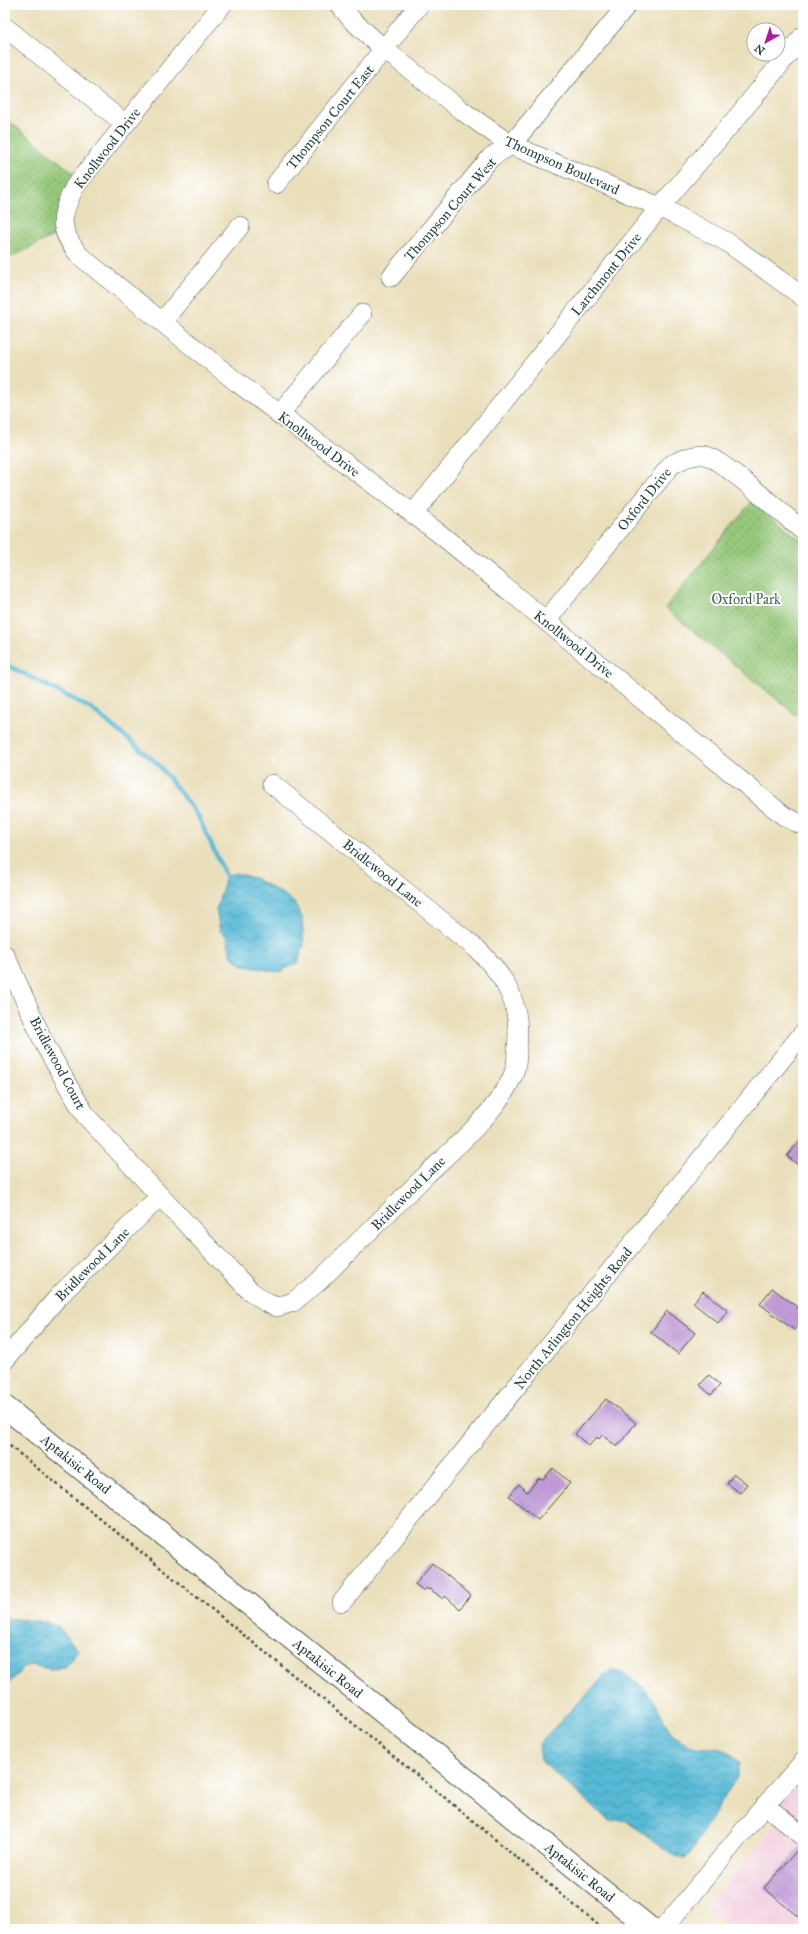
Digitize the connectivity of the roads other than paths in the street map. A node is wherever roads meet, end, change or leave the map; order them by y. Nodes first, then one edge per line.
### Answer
1 (340, 5) edge
2 (419, 5) edge
3 (627, 5) edge
4 (219, 6) edge
5 (5, 27) edge
6 (803, 36) edge
7 (384, 49) junction
8 (125, 124) junction
9 (511, 145) junction
10 (276, 184) dead end
11 (660, 207) junction
12 (240, 226) dead end
13 (391, 277) dead end
14 (799, 286) edge
15 (362, 314) dead end
16 (162, 322) junction
17 (279, 415) junction
18 (413, 514) junction
19 (803, 531) edge
20 (546, 621) junction
21 (272, 784) dead end
22 (803, 823) edge
23 (5, 954) edge
24 (803, 1033) edge
25 (160, 1196) junction
26 (5, 1360) edge
27 (5, 1407) edge
28 (342, 1602) dead end
29 (803, 1762) edge
30 (765, 1805) junction
31 (803, 1836) edge
32 (651, 1929) edge
33 (663, 1929) edge

1 - 7 street, Thompson Boulevard
2 - 7 street, Thompson Court East
3 - 9 street
4 - 8 street, Knollwood Drive
5 - 8 street
6 - 11 street, Larchmont Drive
7 - 9 street, Thompson Boulevard
7 - 10 street, Thompson Court East
8 - 16 street, Knollwood Drive
9 - 11 street, Thompson Boulevard
9 - 13 street, Thompson Court West
11 - 14 street, Thompson Boulevard
11 - 18 street, Larchmont Drive
12 - 16 street
15 - 17 street
16 - 17 street, Knollwood Drive
17 - 18 street, Knollwood Drive
18 - 20 street, Knollwood Drive
19 - 20 street, Oxford Drive
20 - 22 street, Knollwood Drive
21 - 25 street, Bridlewood Lane
23 - 25 street, Bridlewood Court
24 - 28 street, North Arlington Heights Road
25 - 26 street, Bridlewood Lane
27 - 32 main road, Aptakisic Road
29 - 30 street
30 - 31 street
30 - 33 street

